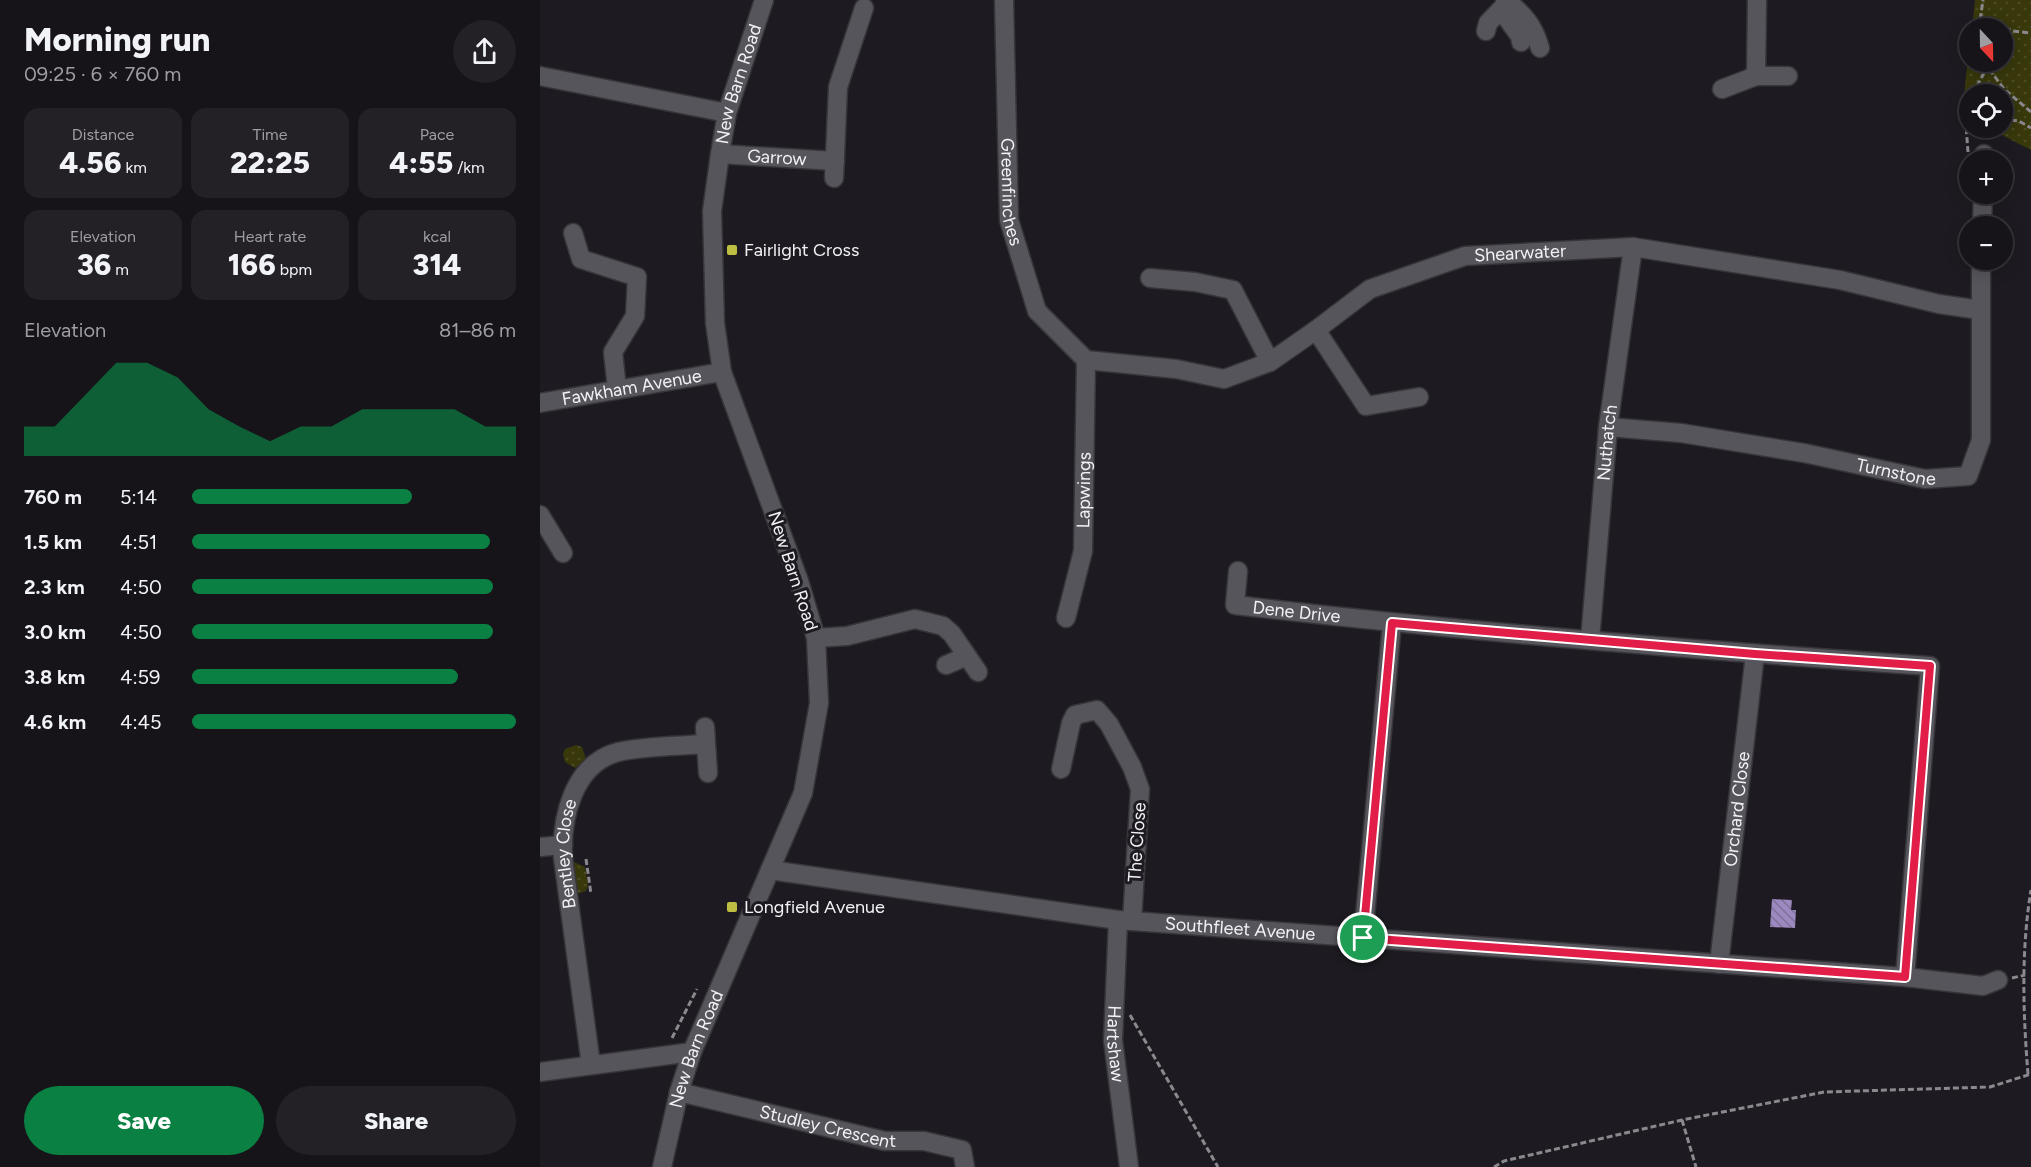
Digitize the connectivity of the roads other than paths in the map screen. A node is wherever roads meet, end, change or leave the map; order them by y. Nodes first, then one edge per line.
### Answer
1 (764, 0) edge
2 (1004, 0) edge
3 (1757, 0) edge
4 (1505, 4) edge
5 (864, 8) dead end
6 (1486, 31) dead end
7 (1521, 42) dead end
8 (1540, 48) dead end
9 (540, 76) edge
10 (1756, 76) junction
11 (1788, 76) dead end
12 (1722, 89) dead end
13 (727, 113) junction
14 (720, 154) junction
15 (573, 233) dead end
16 (1633, 247) junction
17 (1981, 270) edge
18 (1150, 278) dead end
19 (1980, 310) junction
20 (1316, 330) junction
21 (1086, 360) junction
22 (1270, 362) junction
23 (722, 372) junction
24 (617, 389) junction
25 (1419, 397) dead end
26 (540, 403) edge
27 (1608, 427) junction
28 (540, 515) edge
29 (563, 553) dead end
30 (1238, 571) dead end
31 (1066, 618) dead end
32 (1392, 623) junction
33 (816, 638) junction
34 (1590, 640) junction
35 (1755, 654) junction
36 (967, 656) junction
37 (945, 665) dead end
38 (978, 672) dead end
39 (1061, 769) dead end
40 (708, 773) dead end
41 (563, 845) junction
42 (540, 847) edge
43 (770, 870) junction
44 (1125, 921) junction
45 (1363, 938) junction
46 (1719, 964) junction
47 (1905, 977) junction
48 (1998, 980) dead end
49 (692, 1052) junction
50 (591, 1065) junction
51 (540, 1072) edge
52 (679, 1092) junction
53 (662, 1167) edge
54 (965, 1167) edge
55 (1129, 1167) edge

1 - 13 street, New Barn Road
2 - 21 street, Greenfinches
3 - 10 street
4 - 6 street
4 - 7 street
4 - 8 street
5 - 14 street, Garrow
9 - 13 street
10 - 11 street
10 - 12 street
13 - 14 street, New Barn Road
14 - 23 street, New Barn Road
15 - 24 street
16 - 19 street, Shearwater
16 - 20 street, Shearwater
16 - 27 street, Nuthatch
17 - 19 street, Turnstone
18 - 22 street
19 - 27 street, Turnstone
20 - 22 street, Shearwater
20 - 25 street
21 - 22 street, Shearwater
21 - 31 street, Lapwings
23 - 24 street, Fawkham Avenue
23 - 33 street, New Barn Road
24 - 26 street, Fawkham Avenue
27 - 34 street, Nuthatch
28 - 29 street
30 - 32 street, Dene Drive
32 - 34 street, Dene Drive
32 - 45 street
33 - 36 street
33 - 43 street, New Barn Road
34 - 35 street
35 - 46 street, Orchard Close
35 - 47 street
36 - 37 street
36 - 38 street
39 - 44 street, The Close
40 - 41 street, Bentley Close
41 - 42 street
41 - 50 street, Bentley Close
43 - 44 street, Southfleet Avenue
43 - 49 street, New Barn Road
44 - 45 street, Southfleet Avenue
44 - 55 street, Hartshaw
45 - 46 street, Southfleet Avenue
46 - 47 street, Southfleet Avenue
47 - 48 street, Southfleet Avenue
49 - 50 street
49 - 52 street, New Barn Road
50 - 51 street
52 - 53 street, New Barn Road
52 - 54 street, Studley Crescent

